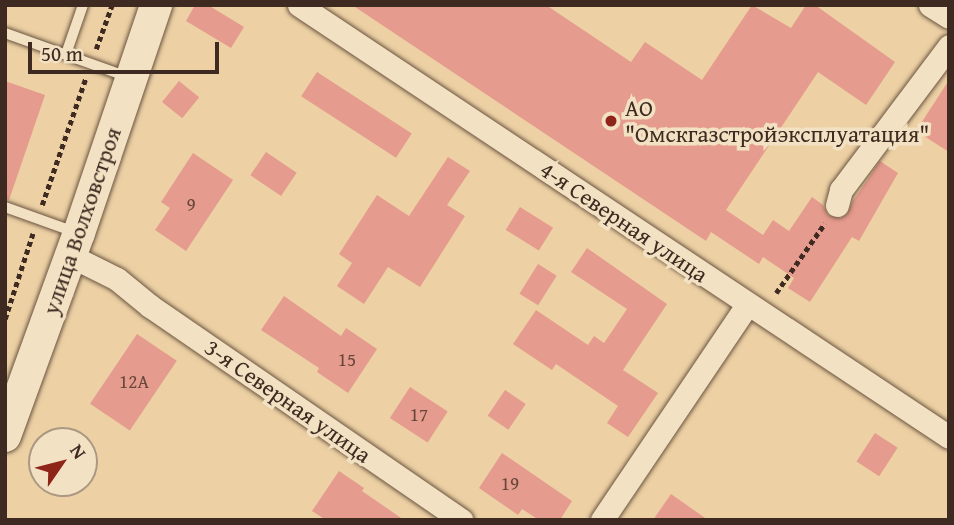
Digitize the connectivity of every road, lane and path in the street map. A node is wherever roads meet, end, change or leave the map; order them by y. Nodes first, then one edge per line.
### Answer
1 (83, 5) edge
2 (112, 5) edge
3 (156, 5) edge
4 (299, 5) edge
5 (930, 5) edge
6 (949, 17) edge
7 (5, 33) edge
8 (949, 46) edge
9 (66, 54) junction
10 (91, 63) junction
11 (131, 78) junction
12 (837, 205) joint
13 (5, 207) edge
14 (38, 218) junction
15 (75, 244) junction
16 (754, 309) junction
17 (5, 319) edge
18 (5, 436) edge
19 (949, 438) edge
20 (461, 520) edge
21 (602, 520) edge

1 - 9 lane
2 - 10 path
3 - 11 main road, улица Волховстроя
4 - 16 street, 4-я Северная улица
5 - 6 street
7 - 9 lane
8 - 12 street
9 - 10 lane
10 - 11 lane
10 - 14 path
11 - 15 main road, улица Волховстроя
12 - 16 path
13 - 14 lane
14 - 15 lane
14 - 17 path
15 - 18 main road, улица Волховстроя
15 - 20 street, 3-я Северная улица
16 - 19 street, 4-я Северная улица
16 - 21 street

